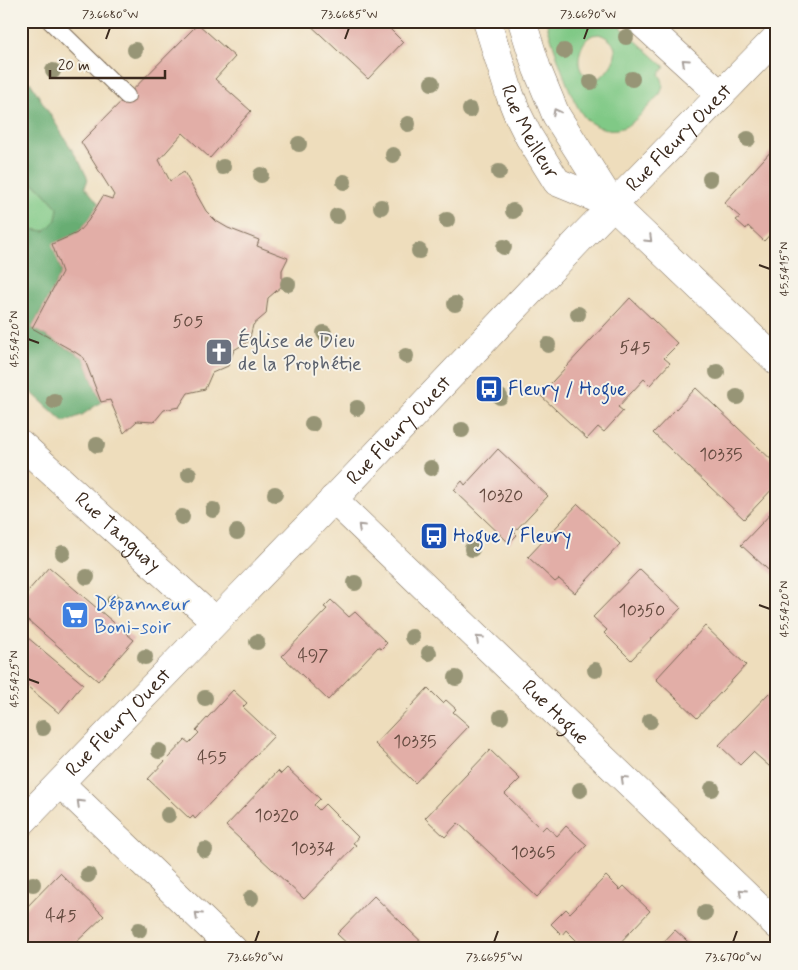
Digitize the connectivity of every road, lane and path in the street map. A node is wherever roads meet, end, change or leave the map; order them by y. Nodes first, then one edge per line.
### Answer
1 (50, 21) edge
2 (487, 21) edge
3 (522, 21) edge
4 (640, 21) edge
5 (777, 37) edge
6 (721, 95) junction
7 (127, 96) dead end
8 (614, 205) junction
9 (777, 361) edge
10 (21, 444) edge
11 (333, 499) junction
12 (215, 621) junction
13 (60, 784) junction
14 (21, 823) edge
15 (777, 925) edge
16 (233, 949) edge

1 - 7 lane
2 - 8 street, Rue Meilleur
8 -> 3 street, Rue Meilleur
6 -> 4 street
5 - 6 street, Rue Fleury Ouest
6 - 8 street, Rue Fleury Ouest
8 -> 9 street, Rue Meilleur
8 - 11 street, Rue Fleury Ouest
10 - 12 street, Rue Tanguay
11 - 12 street, Rue Fleury Ouest
15 -> 11 street, Rue Hogue
12 - 13 street, Rue Fleury Ouest
13 - 14 street, Rue Fleury Ouest
16 -> 13 street

